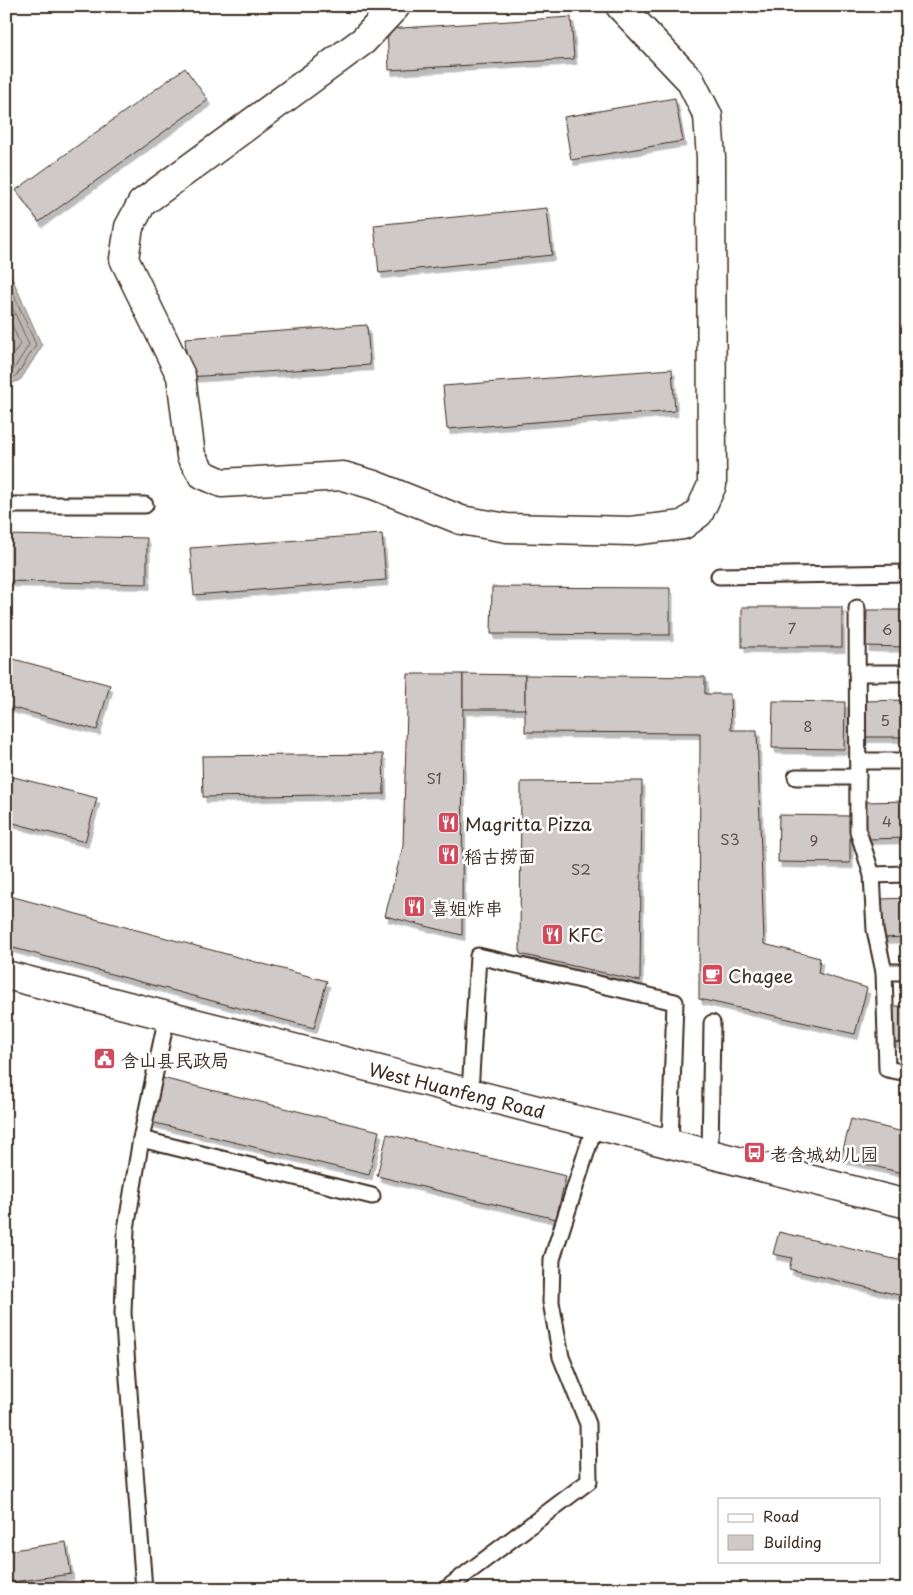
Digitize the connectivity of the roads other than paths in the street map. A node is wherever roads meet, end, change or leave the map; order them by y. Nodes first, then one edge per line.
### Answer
1 (396, 6) edge
2 (620, 6) edge
3 (6, 505) edge
4 (146, 506) dead end
5 (907, 573) edge
6 (719, 576) dead end
7 (857, 608) dead end
8 (857, 673) junction
9 (907, 673) edge
10 (858, 761) junction
11 (907, 761) edge
12 (796, 777) dead end
13 (858, 777) junction
14 (907, 874) edge
15 (872, 875) junction
16 (884, 972) junction
17 (907, 972) edge
18 (6, 975) edge
19 (167, 1016) junction
20 (712, 1024) dead end
21 (907, 1073) edge
22 (470, 1093) junction
23 (595, 1125) junction
24 (141, 1139) junction
25 (670, 1144) junction
26 (710, 1154) junction
27 (372, 1196) dead end
28 (907, 1204) edge
29 (144, 1589) edge
30 (446, 1589) edge

1 - 2 street
3 - 4 lane
5 - 6 lane
7 - 8 lane
8 - 9 lane
8 - 10 lane
10 - 11 lane
10 - 13 lane
12 - 13 lane
13 - 15 lane
14 - 15 lane
15 - 16 lane
16 - 17 lane
16 - 21 lane
18 - 19 street, West Huanfeng Road
19 - 22 street, West Huanfeng Road
19 - 24 lane
20 - 26 lane
22 - 23 street, West Huanfeng Road
22 - 25 lane
23 - 25 street, West Huanfeng Road
23 - 30 lane
24 - 27 lane
24 - 29 lane
25 - 26 street, West Huanfeng Road
26 - 28 street, West Huanfeng Road

